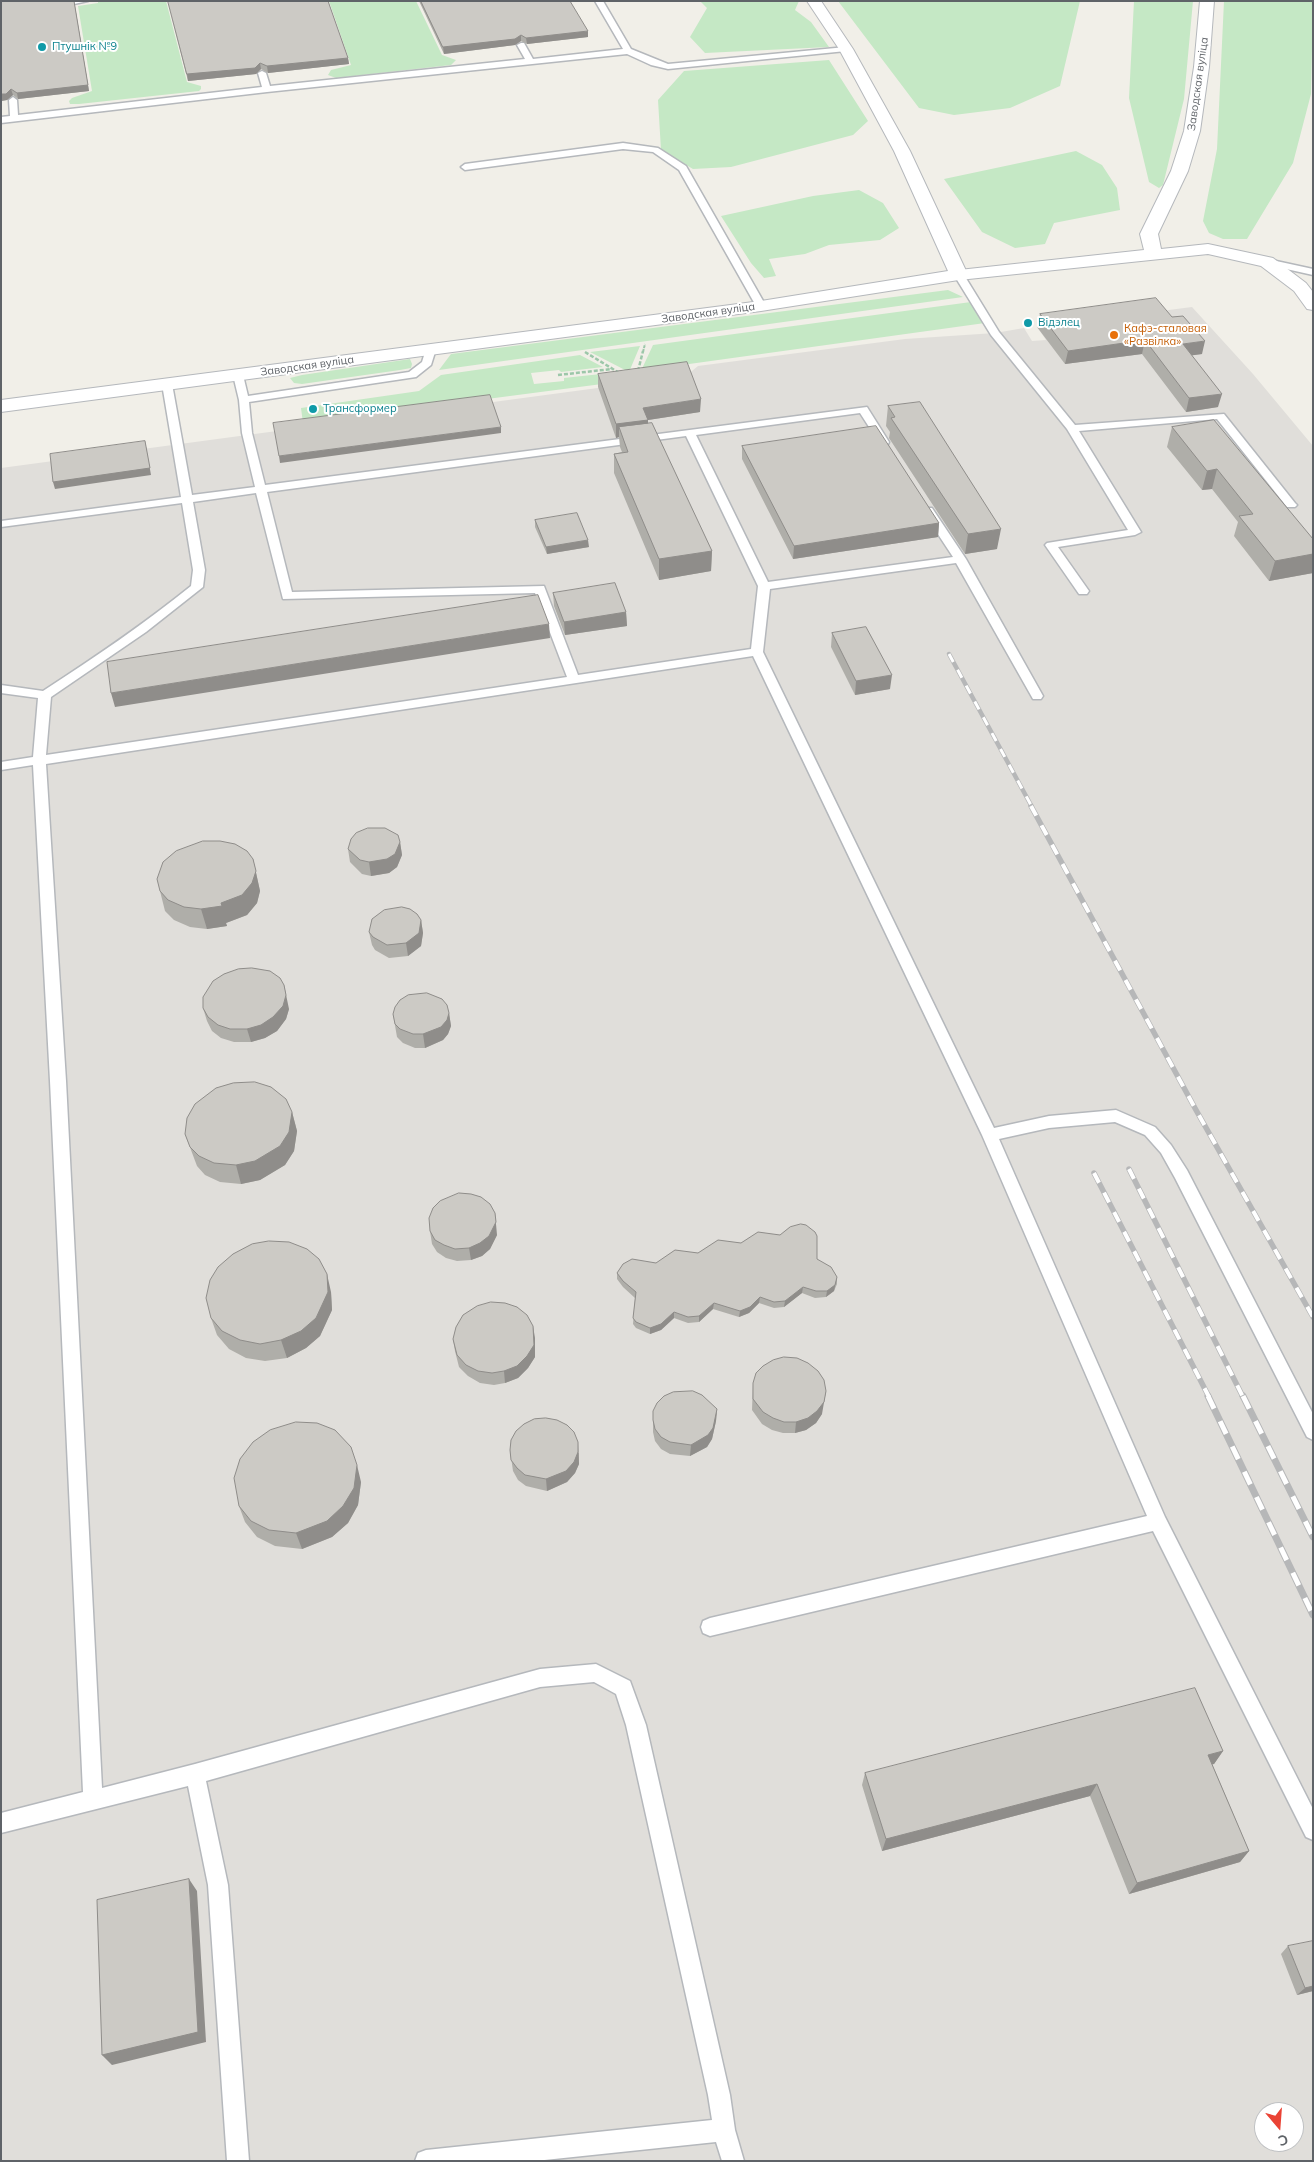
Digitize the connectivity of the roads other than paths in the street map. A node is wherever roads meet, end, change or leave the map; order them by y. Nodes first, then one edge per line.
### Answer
1 (84, 1) edge
2 (599, 1) edge
3 (814, 1) edge
4 (1207, 1) edge
5 (74, 2) edge
6 (521, 45) edge
7 (846, 49) junction
8 (628, 51) junction
9 (530, 61) junction
10 (262, 73) edge
11 (267, 89) junction
12 (13, 100) edge
13 (14, 119) junction
14 (1, 120) edge
15 (465, 167) dead end
16 (1154, 254) junction
17 (1267, 262) junction
18 (1313, 272) edge
19 (959, 275) junction
20 (761, 306) junction
21 (1313, 306) edge
22 (431, 350) junction
23 (238, 375) junction
24 (168, 384) junction
25 (244, 400) junction
26 (1, 406) edge
27 (1072, 428) junction
28 (690, 434) junction
29 (890, 451) edge
30 (261, 490) junction
31 (187, 500) junction
32 (922, 501) edge
33 (1291, 504) dead end
34 (1, 524) edge
35 (960, 559) junction
36 (764, 586) junction
37 (1083, 591) dead end
38 (757, 652) junction
39 (574, 680) junction
40 (1, 689) edge
41 (45, 695) junction
42 (1037, 696) dead end
43 (39, 760) junction
44 (1, 766) edge
45 (990, 1135) junction
46 (1313, 1432) edge
47 (1158, 1522) junction
48 (710, 1627) dead end
49 (195, 1774) junction
50 (93, 1799) junction
51 (1, 1823) edge
52 (1313, 1830) edge
53 (724, 2130) junction
54 (238, 2161) edge
55 (426, 2161) edge
56 (733, 2161) edge

1 - 5 lane
2 - 8 lane
3 - 7 street
4 - 16 street, Заводская вуліца
6 - 9 lane
7 - 8 lane
7 - 19 street
8 - 9 lane
9 - 11 lane
10 - 11 lane
11 - 13 lane
12 - 13 lane
13 - 14 lane
15 - 20 lane
16 - 17 street
16 - 19 street, Заводская вуліца
17 - 18 lane
17 - 21 street
19 - 20 street, Заводская вуліца
19 - 27 lane
20 - 22 street, Заводская вуліца
22 - 23 street, Заводская вуліца
22 - 25 lane
23 - 24 street, Заводская вуліца
23 - 25 lane
24 - 26 street, Заводская вуліца
24 - 31 lane
25 - 30 lane
27 - 33 lane
27 - 37 lane
28 - 29 lane
28 - 30 lane
28 - 36 lane
30 - 31 lane
30 - 39 lane
31 - 34 lane
31 - 41 lane
32 - 35 lane
35 - 36 lane
35 - 42 lane
36 - 38 lane
38 - 39 lane
38 - 45 lane
39 - 43 lane
40 - 41 lane
41 - 43 lane
43 - 44 lane
43 - 50 lane
45 - 46 lane
45 - 47 lane
47 - 48 lane
47 - 52 lane
49 - 50 lane
49 - 53 lane
49 - 54 lane
50 - 51 lane
53 - 55 lane
53 - 56 lane

